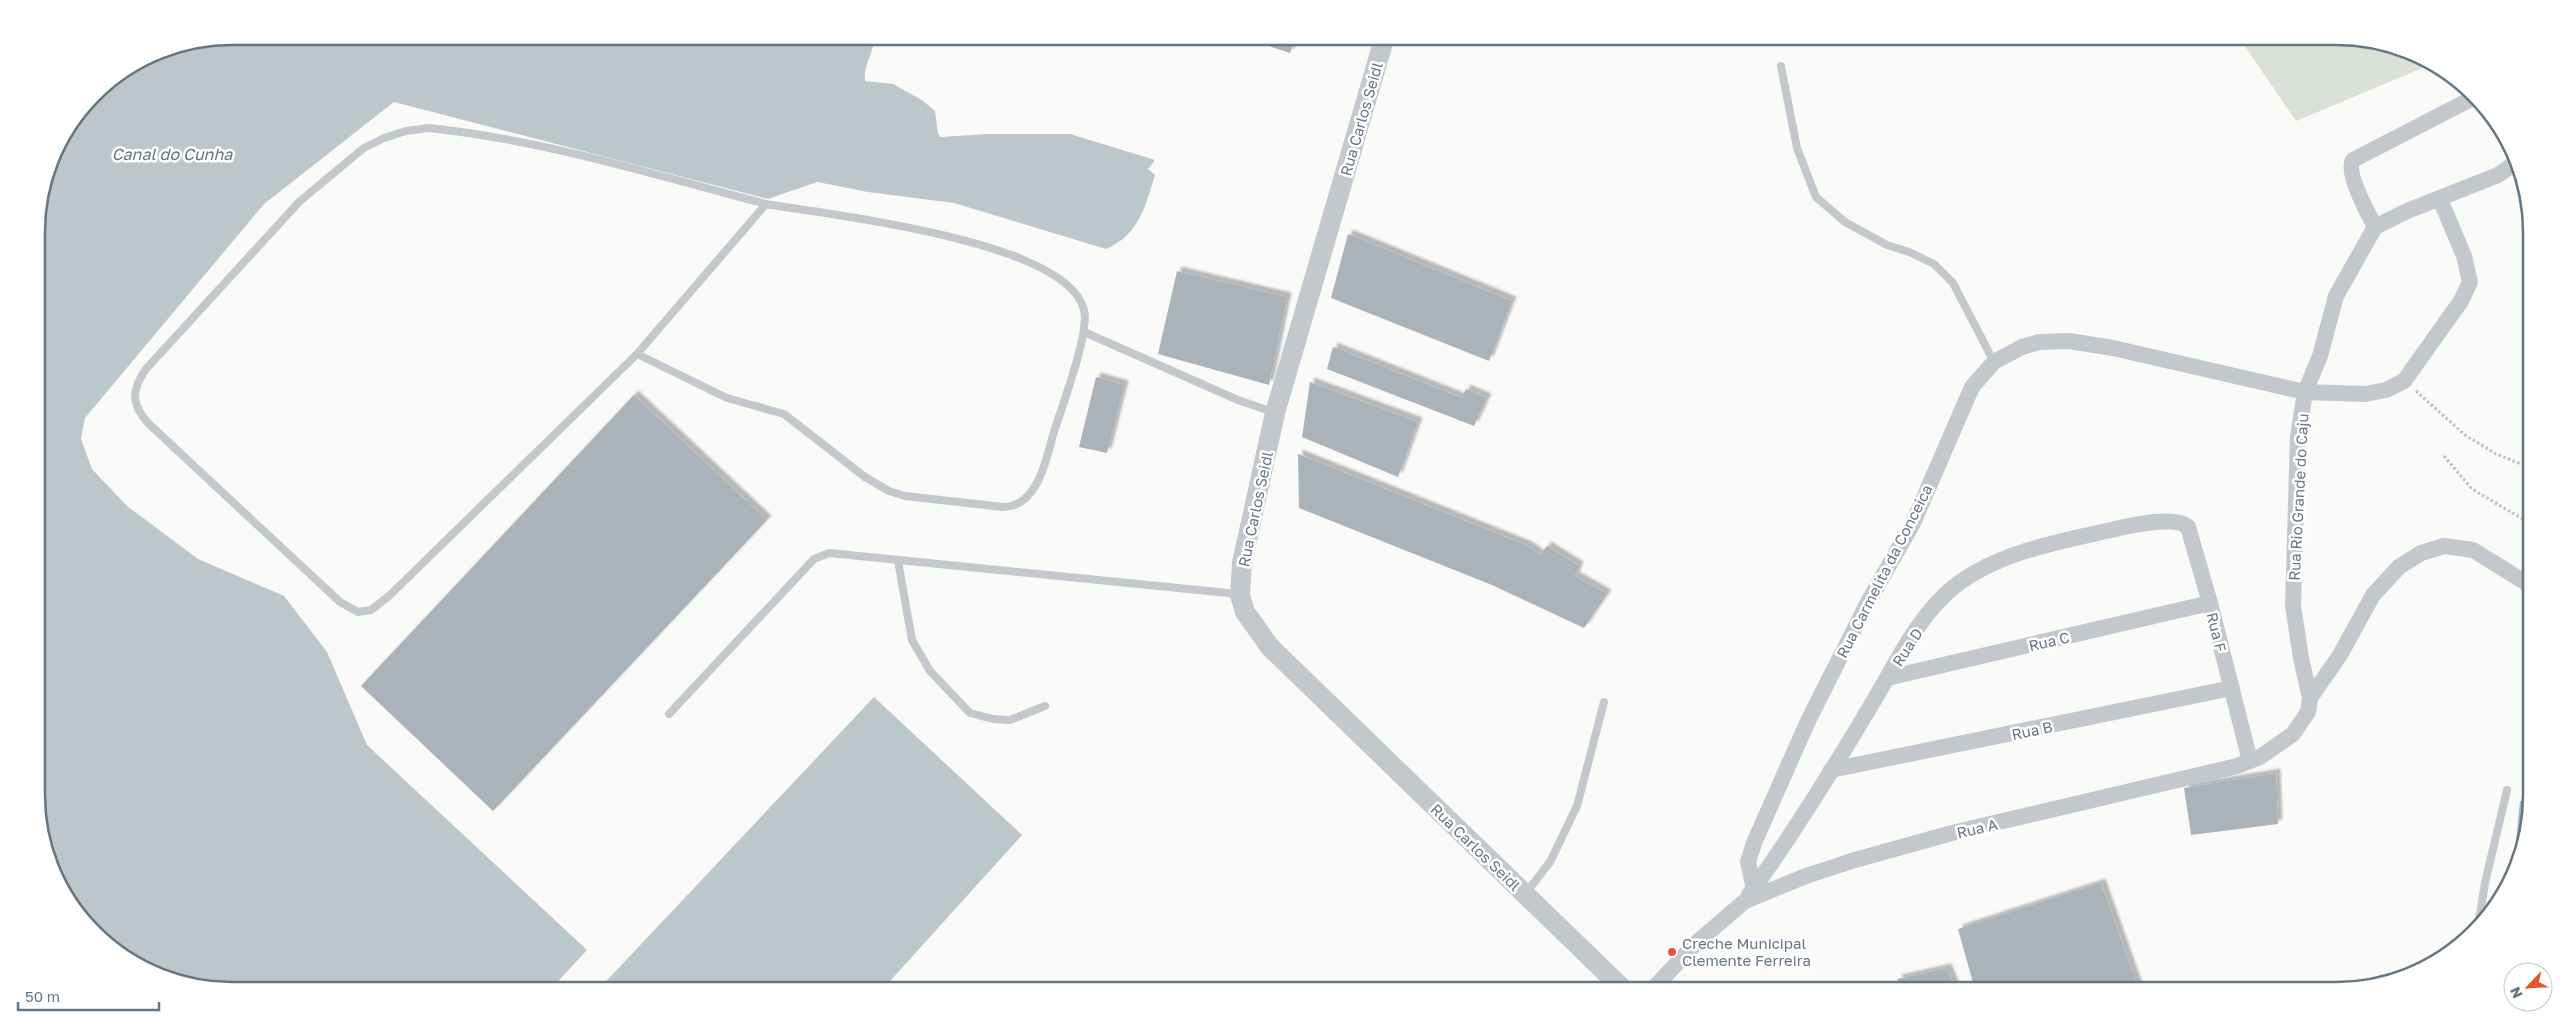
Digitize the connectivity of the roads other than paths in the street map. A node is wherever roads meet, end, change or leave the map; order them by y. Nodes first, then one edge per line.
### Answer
1 (1382, 45) edge
2 (1781, 66) dead end
3 (2468, 100) edge
4 (2511, 166) edge
5 (2440, 199) junction
6 (766, 204) junction
7 (2376, 228) junction
8 (1084, 332) junction
9 (637, 354) junction
10 (1994, 362) junction
11 (2306, 392) junction
12 (1275, 413) junction
13 (2166, 522) joint
14 (898, 561) junction
15 (2523, 581) edge
16 (1240, 595) junction
17 (2210, 603) junction
18 (1887, 678) junction
19 (2232, 688) junction
20 (2310, 698) junction
21 (1604, 702) dead end
22 (1045, 706) dead end
23 (668, 714) dead end
24 (2250, 761) junction
25 (1831, 770) junction
26 (2507, 790) dead end
27 (1525, 894) junction
28 (1750, 895) junction
29 (2480, 913) edge
30 (1616, 982) edge
31 (1659, 982) edge

1 - 12 street, Rua Carlos Seidl
2 - 10 lane
3 - 7 street
4 - 5 street
5 - 7 street
5 - 11 street, Rua Carmelita da Conceica
6 - 8 lane
6 - 9 lane
6 - 9 lane
7 - 11 street, Rua Rio Grande do Caju
8 - 9 lane
8 - 12 lane
10 - 11 street, Rua Carmelita da Conceica
10 - 28 street, Rua Carmelita da Conceica
11 - 20 street, Rua Rio Grande do Caju
12 - 16 street, Rua Carlos Seidl
13 - 17 street, Rua F
13 - 18 street, Rua D
14 - 16 lane
14 - 22 lane
14 - 23 lane
15 - 20 street, Rua A
16 - 27 street, Rua Carlos Seidl
17 - 18 street, Rua C
17 - 19 street, Rua F
18 - 25 street, Rua D
19 - 24 street, Rua F
19 - 25 street, Rua B
20 - 24 street, Rua A
21 - 27 lane
24 - 28 street, Rua A
25 - 28 street, Rua D
26 - 29 lane
27 - 30 street, Rua Carlos Seidl
28 - 31 street, Rua A

